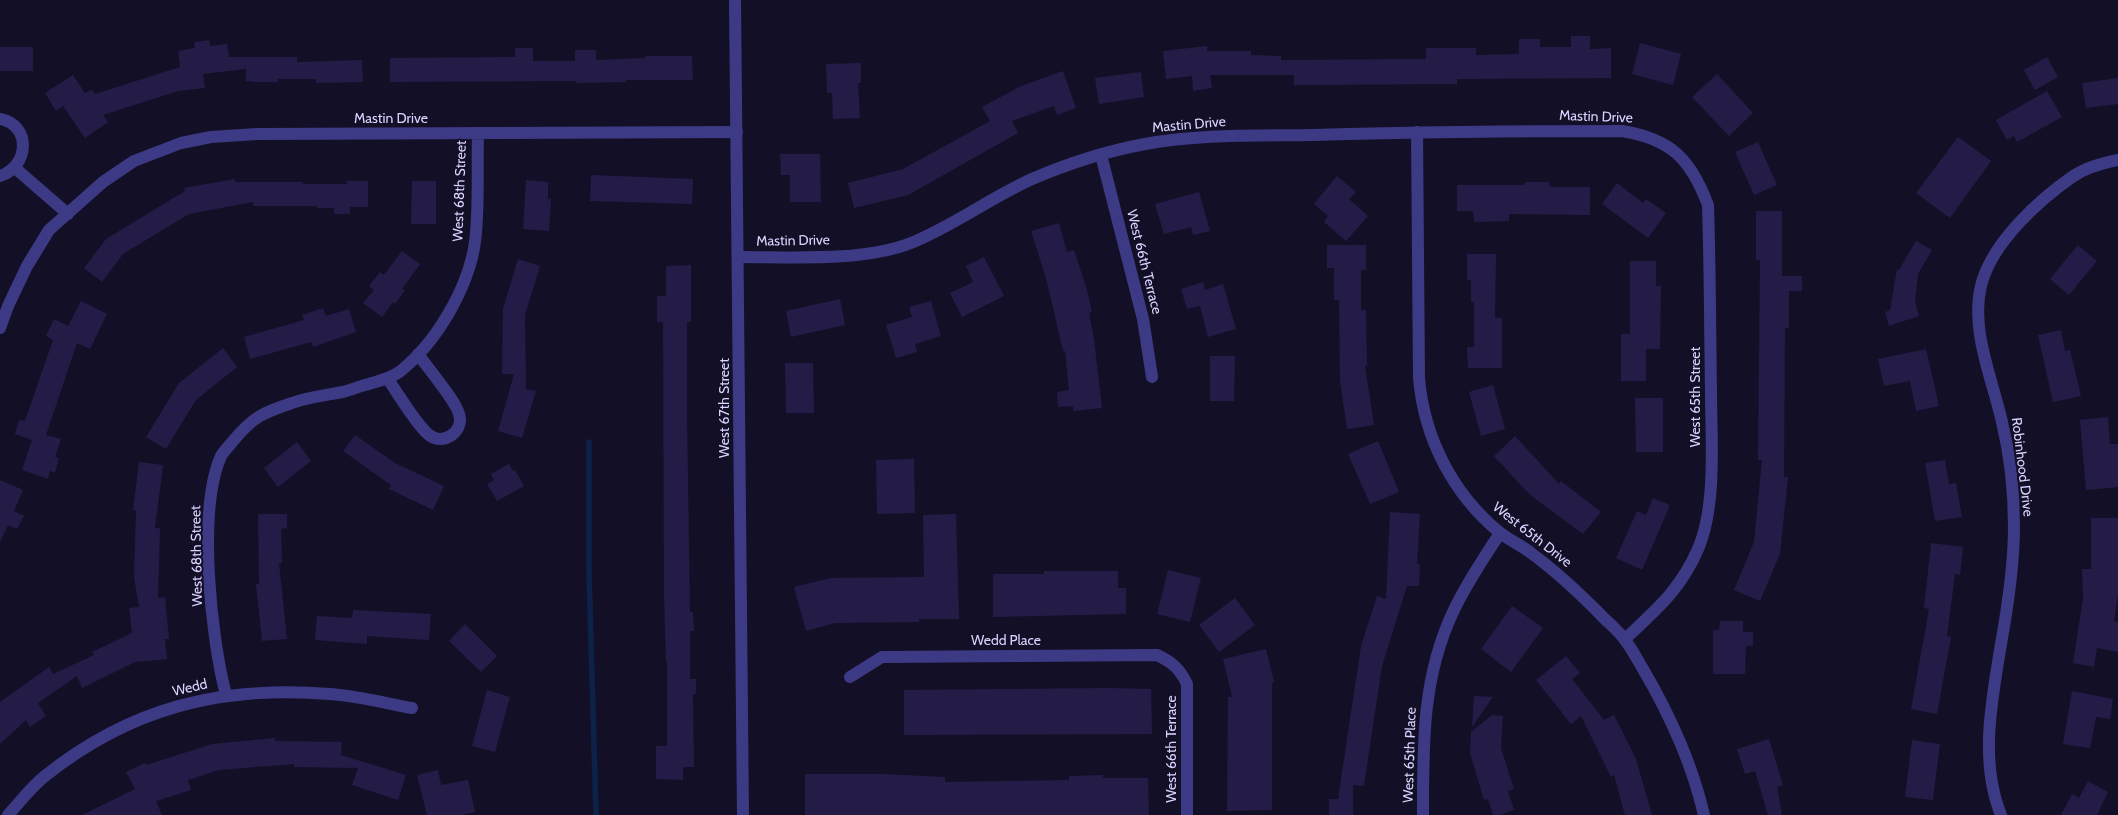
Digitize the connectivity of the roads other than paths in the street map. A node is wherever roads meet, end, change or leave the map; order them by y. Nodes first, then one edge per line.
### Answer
1 (735, 0) edge
2 (0, 119) edge
3 (737, 132) junction
4 (1417, 132) junction
5 (478, 133) junction
6 (1662, 144) joint
7 (1101, 155) junction
8 (2118, 160) edge
9 (15, 168) junction
10 (0, 176) edge
11 (68, 214) junction
12 (739, 257) junction
13 (0, 328) edge
14 (418, 354) junction
15 (1152, 377) dead end
16 (387, 378) junction
17 (1500, 532) junction
18 (1625, 639) junction
19 (1168, 660) joint
20 (850, 677) dead end
21 (226, 695) junction
22 (412, 708) dead end
23 (8, 815) edge
24 (743, 815) edge
25 (1187, 815) edge
26 (1423, 815) edge
27 (1704, 815) edge
28 (2001, 815) edge

1 - 3 street, West 67th Street
2 - 9 street
3 - 5 street, Mastin Drive
3 - 12 street, West 67th Street
4 - 6 street, Mastin Drive
4 - 7 street, Mastin Drive
4 - 17 street, West 65th Drive
5 - 11 street, Mastin Drive
5 - 14 street, West 68th Street
6 - 18 street, West 65th Street
7 - 12 street, Mastin Drive
7 - 15 street, West 66th Terrace
8 - 28 street, Robinhood Drive
9 - 10 street
9 - 11 street
11 - 13 street, Mastin Drive
12 - 24 street, West 67th Street
14 - 16 street, West 68th Street
14 - 16 street
16 - 21 street, West 68th Street
17 - 18 street, West 65th Drive
17 - 26 street, West 65th Place
18 - 27 street, West 65th Drive
19 - 20 street, Wedd Place
19 - 25 street, West 66th Terrace
21 - 22 street, Wedd
21 - 23 street, Wedd

